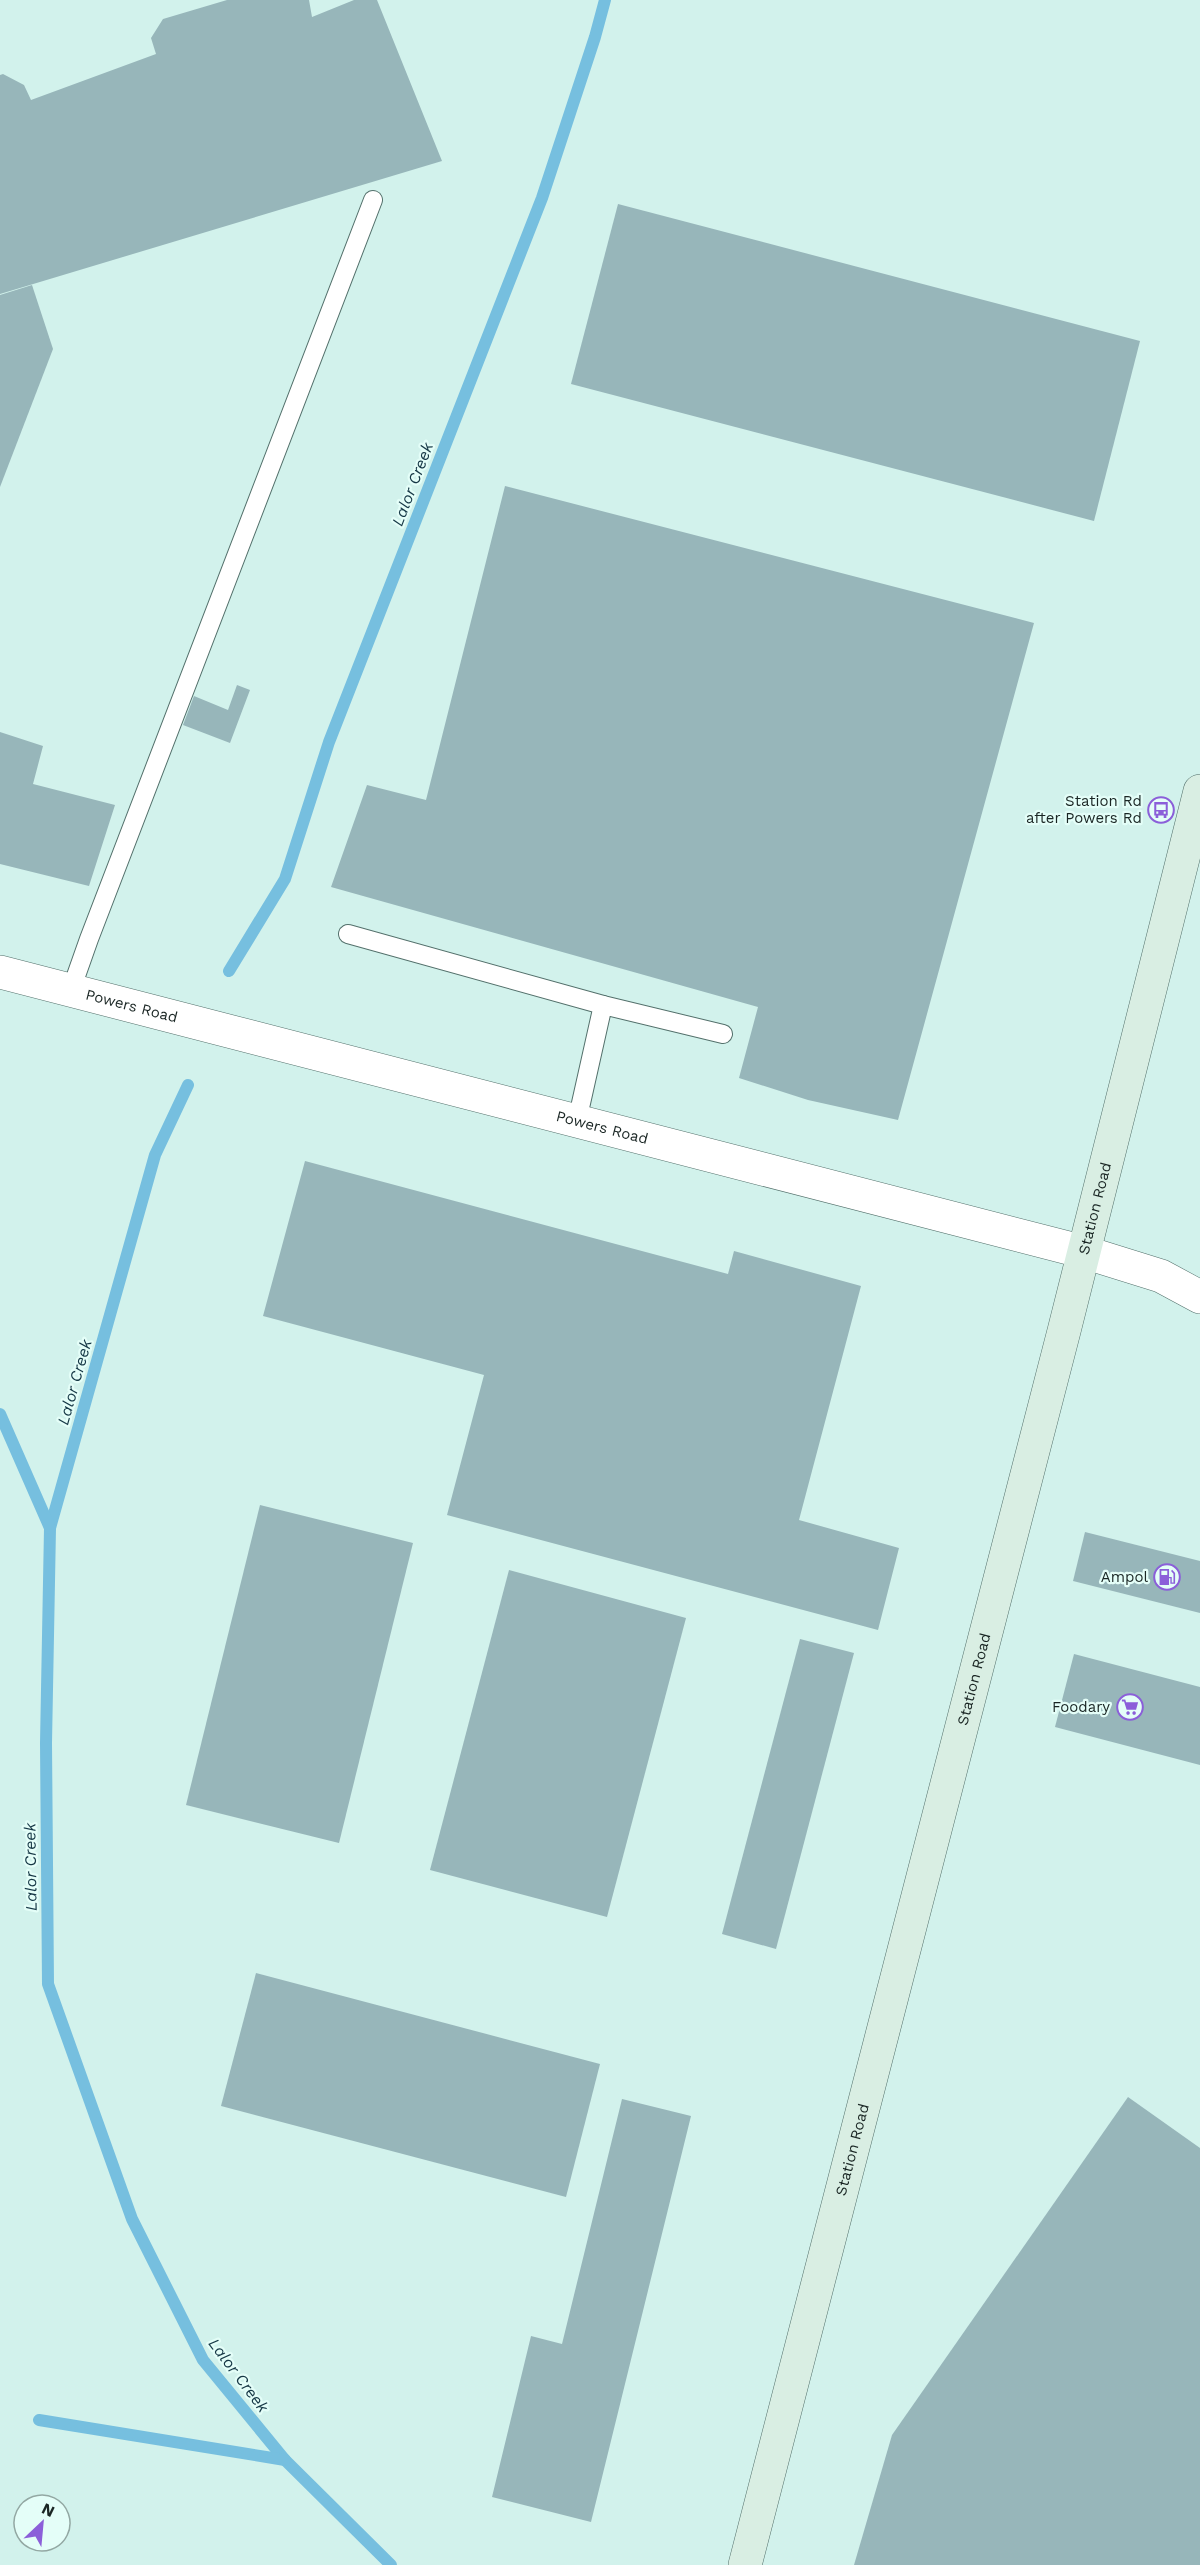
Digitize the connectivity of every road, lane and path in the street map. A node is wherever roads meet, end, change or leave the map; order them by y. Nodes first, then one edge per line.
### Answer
1 (373, 200) dead end
2 (1200, 791) edge
3 (348, 934) dead end
4 (0, 972) edge
5 (71, 990) junction
6 (603, 1005) junction
7 (723, 1034) dead end
8 (577, 1121) junction
9 (1084, 1252) junction
10 (1200, 1297) edge
11 (745, 2565) edge

1 - 5 lane
2 - 9 main road, Station Road
3 - 6 lane
4 - 5 street, Powers Road
5 - 8 street, Powers Road
6 - 7 lane
6 - 8 lane
8 - 9 street, Powers Road
9 - 10 street, Powers Road
9 - 11 main road, Station Road

